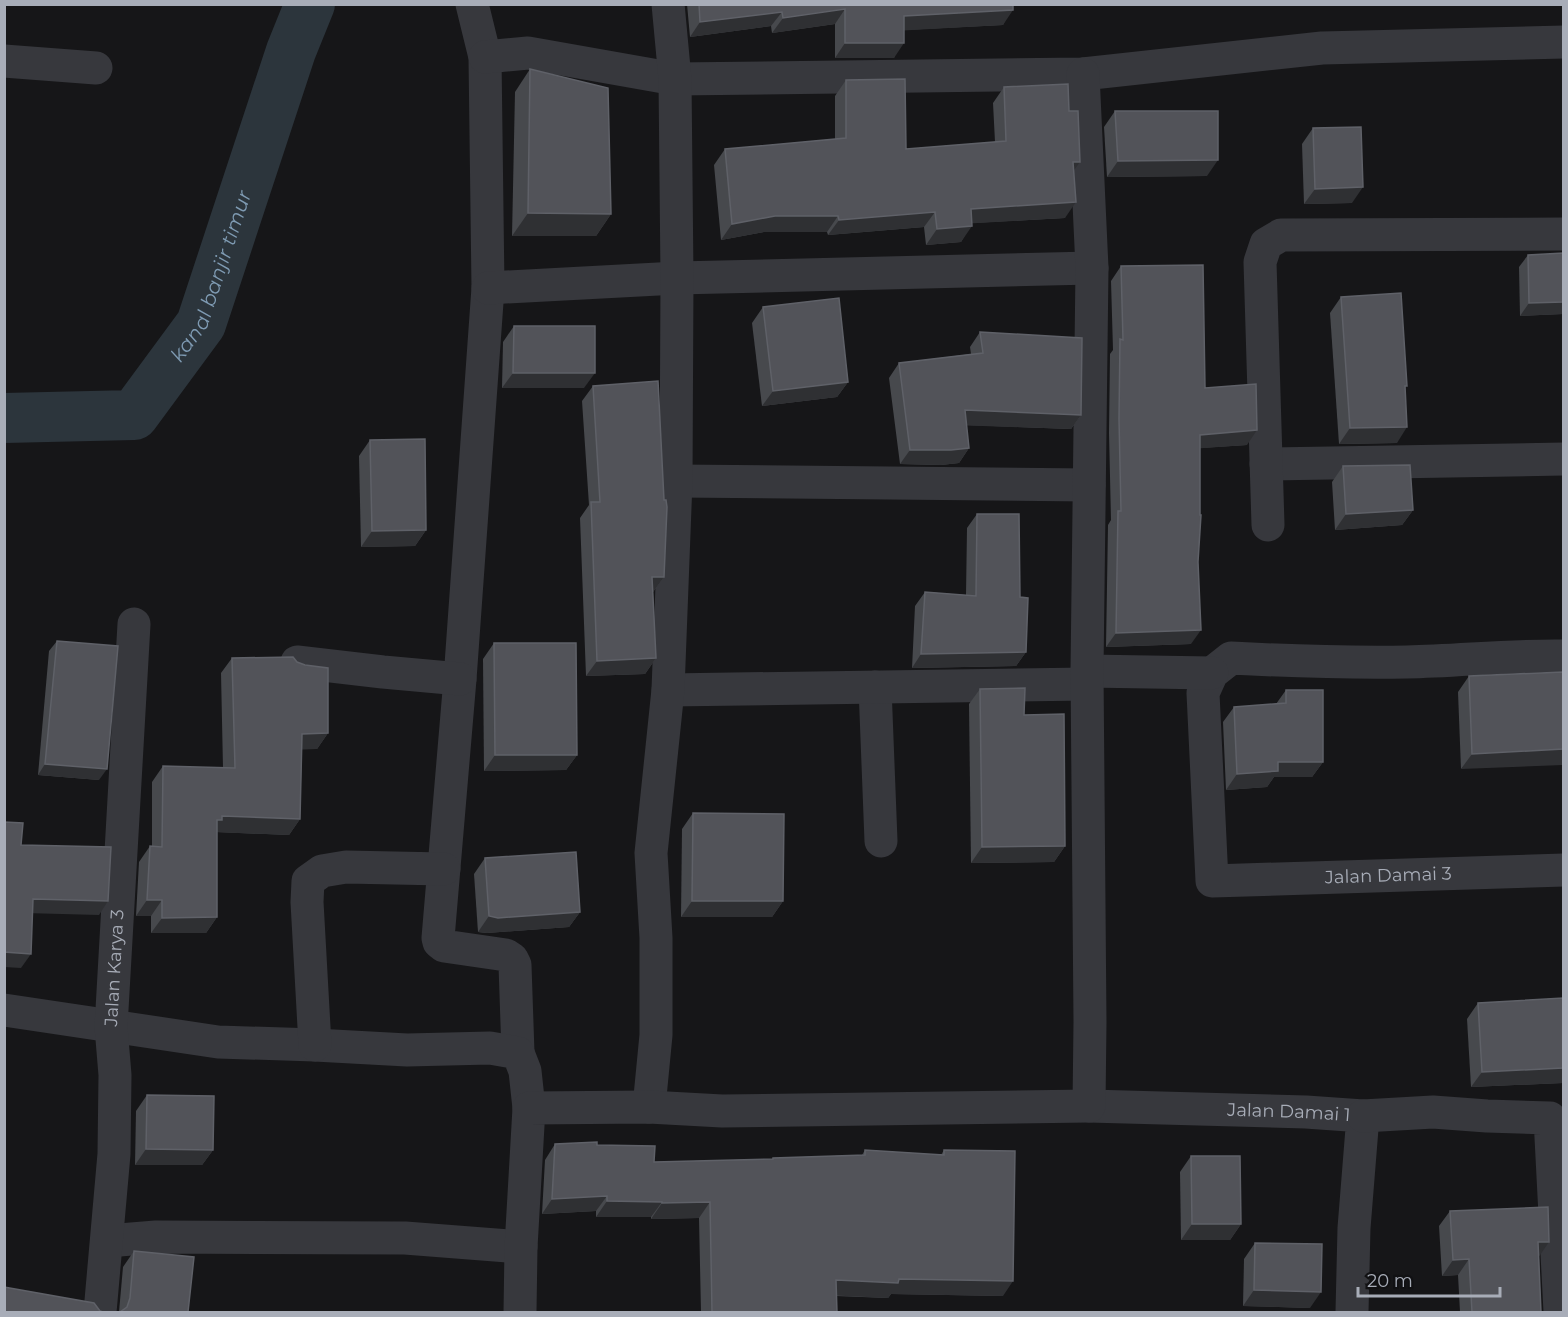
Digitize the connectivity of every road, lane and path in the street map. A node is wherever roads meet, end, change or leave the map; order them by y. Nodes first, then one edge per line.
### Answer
1 (472, 4) edge
2 (668, 4) edge
3 (1563, 42) edge
4 (485, 57) junction
5 (4, 61) edge
6 (96, 68) dead end
7 (1083, 74) junction
8 (675, 79) junction
9 (1563, 234) edge
10 (1092, 268) junction
11 (677, 278) junction
12 (488, 288) junction
13 (1563, 459) edge
14 (1266, 464) junction
15 (676, 481) junction
16 (1089, 484) junction
17 (1268, 525) dead end
18 (134, 624) dead end
19 (1563, 656) edge
20 (297, 663) edge
21 (1212, 673) junction
22 (1087, 677) junction
23 (460, 679) junction
24 (875, 687) junction
25 (668, 690) junction
26 (880, 841) dead end
27 (444, 869) junction
28 (1563, 870) edge
29 (4, 1010) edge
30 (111, 1027) junction
31 (315, 1045) junction
32 (518, 1053) junction
33 (1089, 1106) junction
34 (650, 1107) junction
35 (529, 1108) junction
36 (1363, 1116) junction
37 (1557, 1117) edge
38 (107, 1240) junction
39 (520, 1247) junction
40 (100, 1312) edge
41 (520, 1312) edge
42 (1352, 1312) edge
43 (1560, 1312) edge

1 - 4 street
2 - 8 street
3 - 7 street
4 - 8 street
4 - 12 street
5 - 6 street
7 - 8 street
7 - 10 street
8 - 11 street
9 - 14 street
10 - 11 street
10 - 16 street
11 - 12 street
11 - 15 street
12 - 23 street
13 - 14 street
14 - 17 street
15 - 16 street
15 - 25 street
16 - 22 street
18 - 30 street, Jalan Karya 3
19 - 21 street
20 - 23 street
21 - 22 street
21 - 28 street, Jalan Damai 3
22 - 24 street
22 - 33 street
23 - 27 street
24 - 25 street
24 - 26 street
25 - 34 street
27 - 31 street
27 - 32 street
29 - 30 street
30 - 31 street
30 - 38 street, Jalan Karya 3
31 - 32 street
32 - 35 street
33 - 34 street, Jalan Damai 1
33 - 36 street, Jalan Damai 1
34 - 35 street, Jalan Damai 1
35 - 39 street
36 - 37 street
36 - 42 street, Jalan Damai 1
37 - 43 street
38 - 39 street
38 - 40 street, Jalan Karya 3
39 - 41 street

